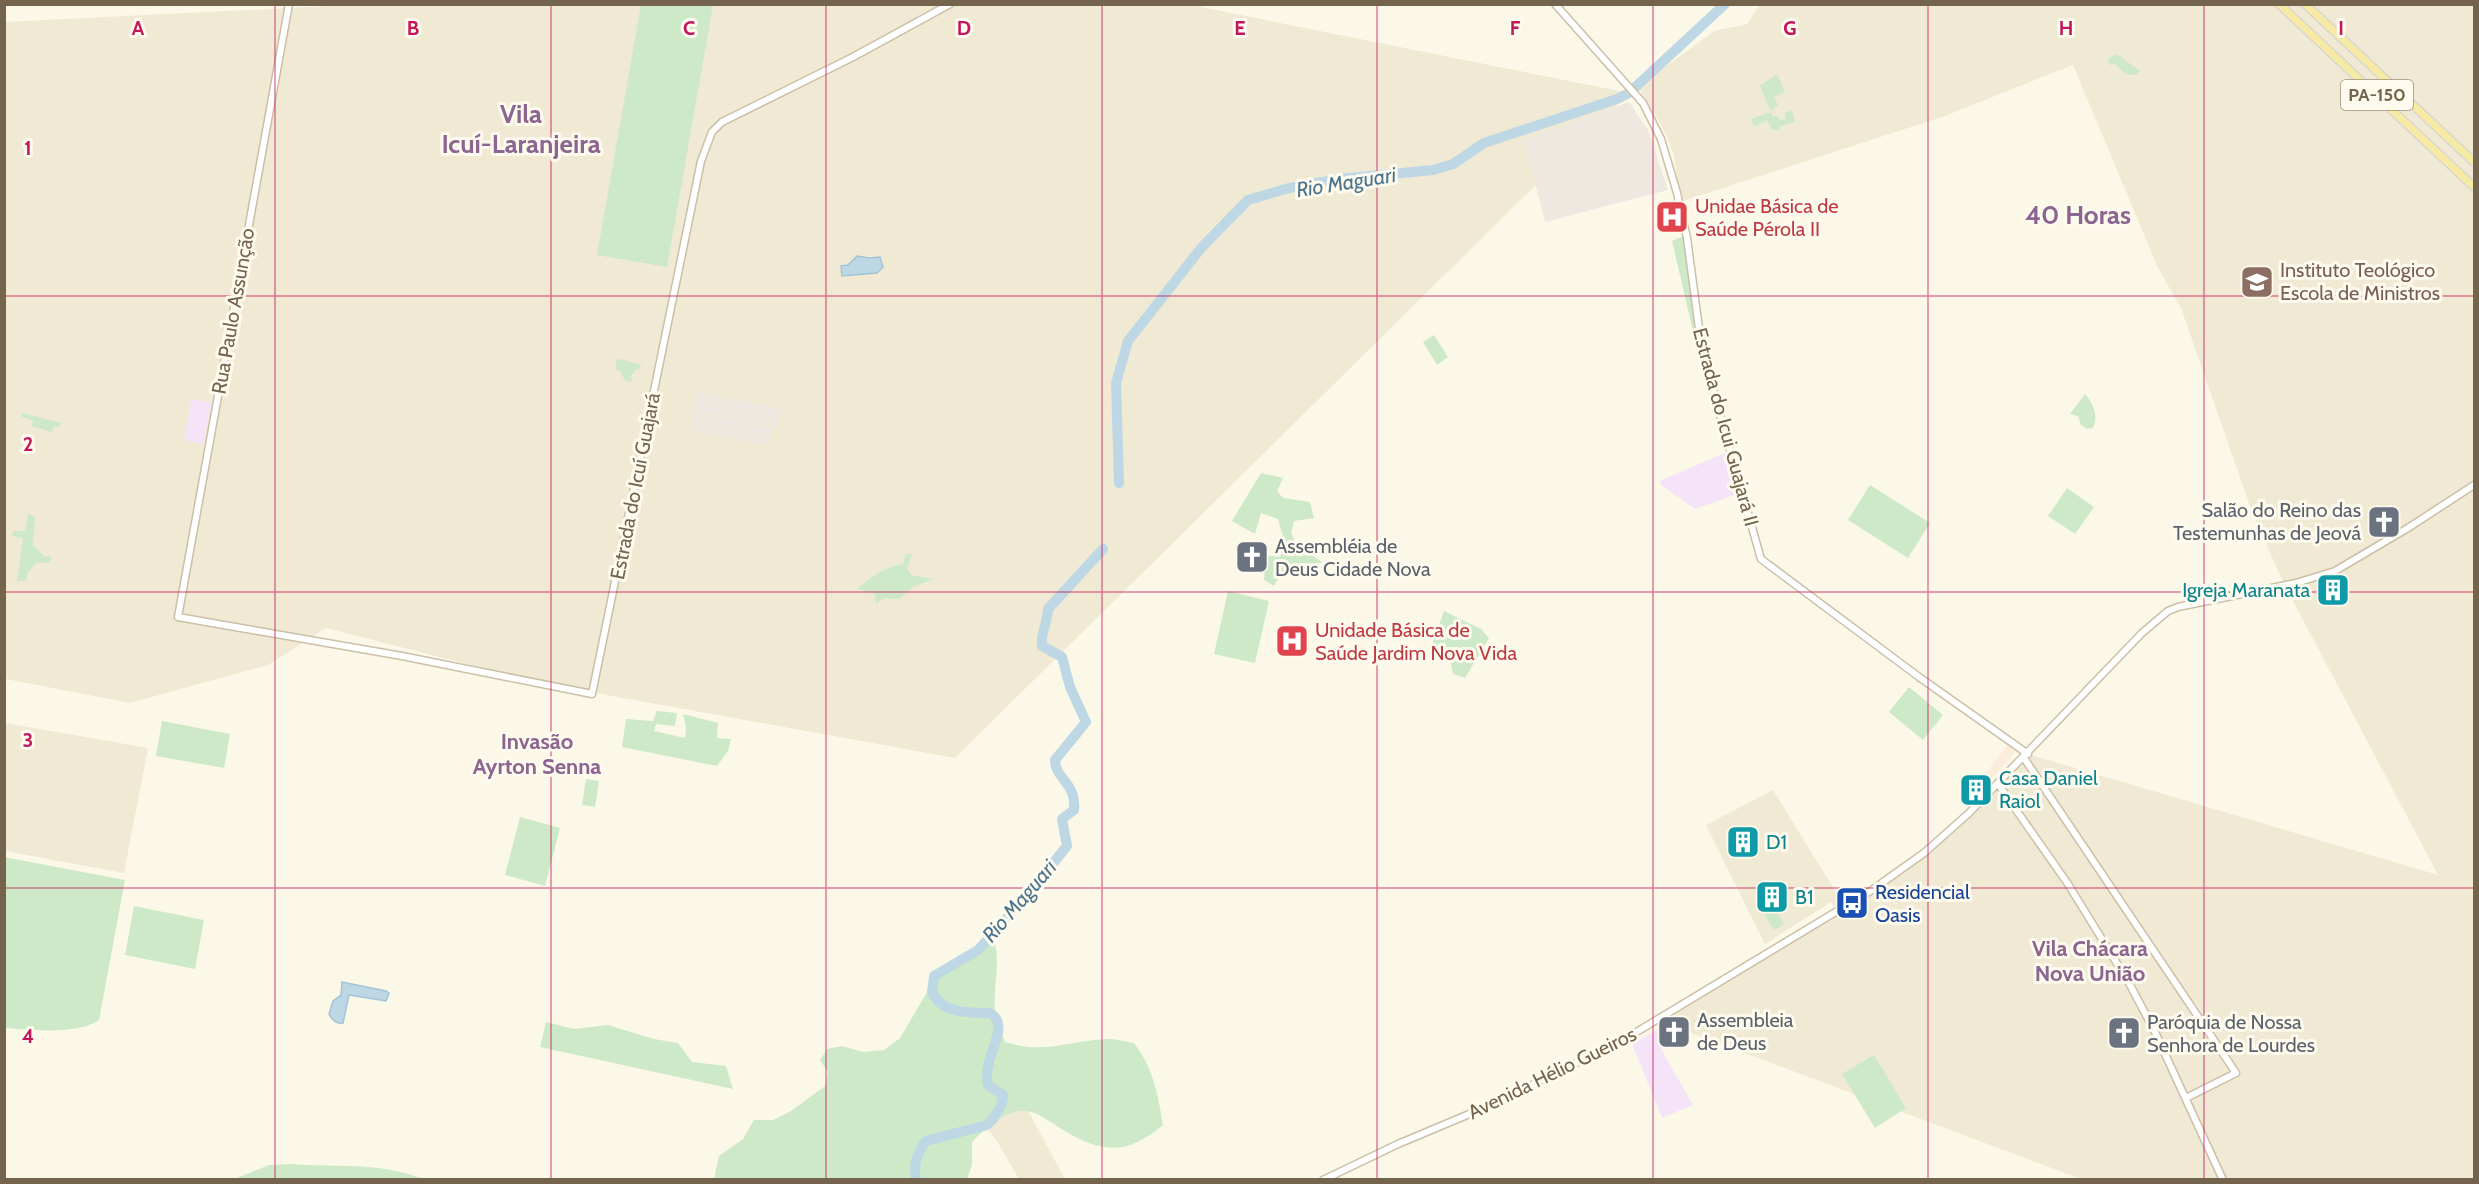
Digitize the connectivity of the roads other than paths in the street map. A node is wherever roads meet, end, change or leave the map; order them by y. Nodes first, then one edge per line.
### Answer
1 (289, 4) edge
2 (950, 4) edge
3 (1555, 4) edge
4 (2279, 4) edge
5 (2304, 4) edge
6 (2383, 78) junction
7 (2372, 91) junction
8 (2475, 162) edge
9 (2475, 187) edge
10 (2475, 484) edge
11 (178, 617) joint
12 (2026, 756) junction
13 (1998, 784) junction
14 (2186, 1098) junction
15 (1323, 1179) edge
16 (2223, 1179) edge

1 - 11 main road, Rua Paulo Assunção
2 - 11 main road, Estrada do Icuí Guajará
3 - 12 main road, Estrada do Icui Guajará II
4 - 7 main road, PA-150
5 - 6 main road, PA-150
6 - 7 main road
6 - 8 main road, PA-150
7 - 9 main road, PA-150
10 - 12 main road, Avenida Hélio Gueiros
12 - 13 main road, Avenida Hélio Gueiros
12 - 14 main road
13 - 14 main road
13 - 15 main road, Avenida Hélio Gueiros
14 - 16 main road

